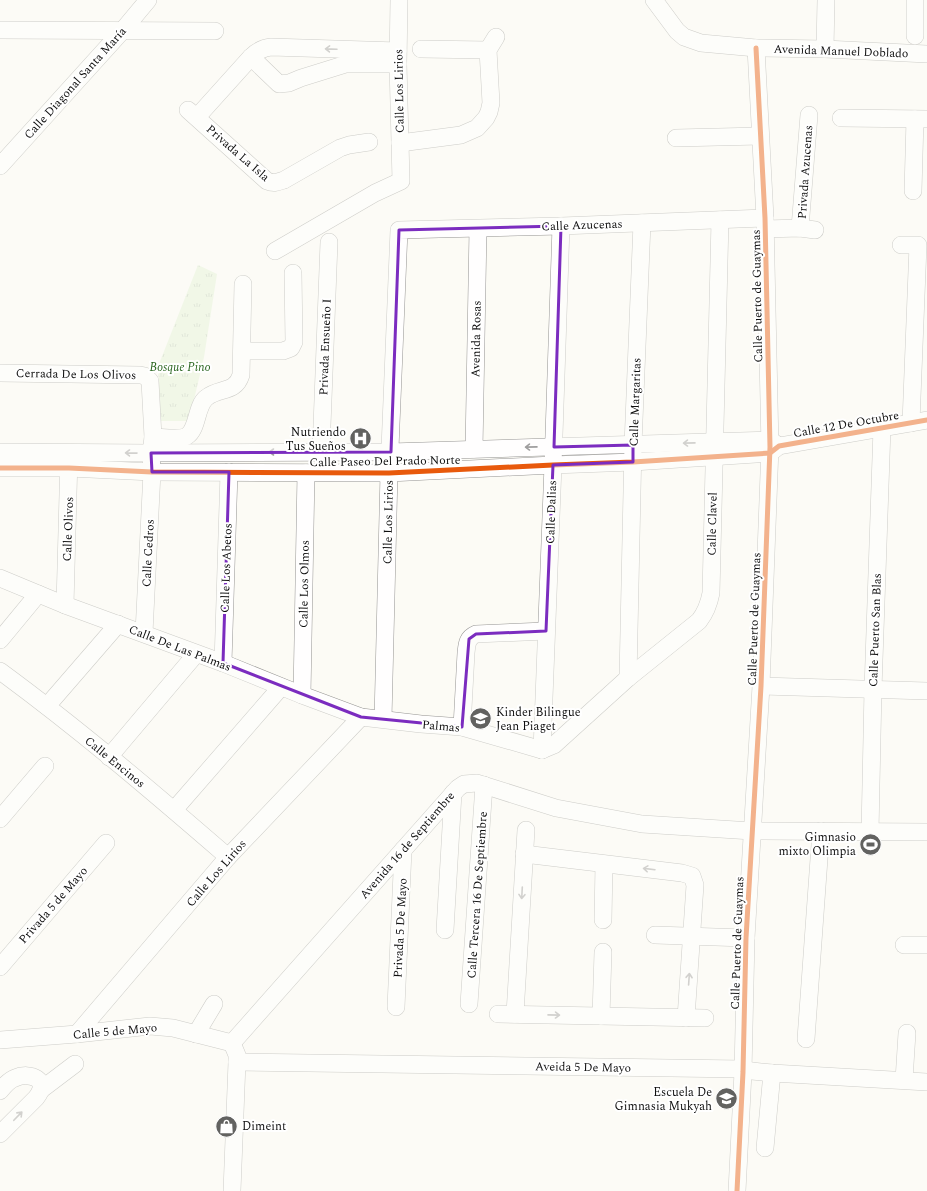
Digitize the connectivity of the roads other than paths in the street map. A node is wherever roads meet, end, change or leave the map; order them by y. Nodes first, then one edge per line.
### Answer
1 (148, 0) edge
2 (399, 0) edge
3 (826, 0) edge
4 (915, 0) edge
5 (661, 2) edge
6 (0, 30) edge
7 (123, 30) junction
8 (214, 31) dead end
9 (914, 36) dead end
10 (756, 48) junction
11 (421, 49) dead end
12 (824, 49) junction
13 (927, 54) edge
14 (353, 56) junction
15 (250, 57) junction
16 (398, 58) junction
17 (809, 115) dead end
18 (842, 118) dead end
19 (921, 119) edge
20 (760, 136) junction
21 (676, 138) dead end
22 (369, 142) dead end
23 (400, 143) junction
24 (0, 166) edge
25 (913, 191) dead end
26 (720, 220) junction
27 (642, 223) junction
28 (765, 223) junction
29 (561, 226) junction
30 (478, 229) junction
31 (808, 229) joint
32 (399, 230) joint
33 (330, 242) dead end
34 (900, 245) dead end
35 (275, 251) dead end
36 (293, 273) dead end
37 (243, 284) dead end
38 (242, 351) junction
39 (0, 373) edge
40 (919, 421) edge
41 (882, 428) junction
42 (152, 445) junction
43 (633, 445) junction
44 (773, 446) junction
45 (554, 447) junction
46 (474, 448) junction
47 (714, 450) junction
48 (0, 452) edge
49 (321, 452) junction
50 (391, 452) junction
51 (69, 460) junction
52 (633, 462) junction
53 (553, 465) junction
54 (0, 468) edge
55 (152, 472) junction
56 (229, 472) junction
57 (306, 473) junction
58 (389, 473) junction
59 (0, 578) edge
60 (38, 594) junction
61 (65, 605) junction
62 (118, 624) junction
63 (546, 631) junction
64 (144, 634) junction
65 (0, 640) edge
66 (196, 654) junction
67 (223, 663) junction
68 (0, 671) edge
69 (628, 678) junction
70 (761, 686) junction
71 (281, 687) junction
72 (873, 689) junction
73 (927, 691) edge
74 (302, 695) junction
75 (47, 706) junction
76 (361, 717) junction
77 (383, 719) junction
78 (462, 727) junction
79 (542, 750) junction
80 (109, 757) junction
81 (45, 766) dead end
82 (484, 785) junction
83 (453, 793) junction
84 (174, 810) junction
85 (0, 819) edge
86 (526, 830) dead end
87 (752, 831) junction
88 (821, 831) junction
89 (870, 832) junction
90 (927, 832) edge
91 (106, 844) dead end
92 (403, 850) junction
93 (524, 854) junction
94 (228, 857) junction
95 (604, 864) junction
96 (603, 920) dead end
97 (445, 930) dead end
98 (655, 935) dead end
99 (692, 936) junction
100 (746, 938) junction
101 (904, 945) dead end
102 (927, 945) edge
103 (603, 952) dead end
104 (0, 967) edge
105 (214, 1004) dead end
106 (469, 1004) dead end
107 (396, 1007) dead end
108 (601, 1016) junction
109 (686, 1018) junction
110 (705, 1018) dead end
111 (907, 1033) dead end
112 (77, 1034) junction
113 (196, 1034) junction
114 (806, 1039) dead end
115 (0, 1040) edge
116 (232, 1043) junction
117 (237, 1062) junction
118 (75, 1064) dead end
119 (743, 1069) junction
120 (772, 1074) junction
121 (904, 1080) junction
122 (927, 1082) edge
123 (5, 1085) edge
124 (42, 1089) junction
125 (0, 1134) edge
126 (766, 1148) dead end
127 (232, 1191) edge
128 (737, 1191) edge

1 - 7 street, Calle Diagonal Santa María
2 - 16 street, Calle Los Lirios
3 - 12 street
4 - 9 street
5 - 10 street, Avenida Manuel Doblado
6 - 7 street
7 - 8 street
7 - 24 street, Calle Diagonal Santa María
10 - 12 street, Avenida Manuel Doblado
10 - 20 street, Calle Puerto de Guaymas
11 - 23 street
12 - 13 street, Avenida Manuel Doblado
14 -> 15 street, Privada La Isla
14 - 15 street, Privada La Isla
14 - 16 street, Privada La Isla
15 - 22 street, Privada La Isla
16 - 23 street, Calle Los Lirios
17 - 31 street, Privada Azucenas
18 - 19 street
19 - 25 street
20 - 21 street
20 - 28 street, Calle Puerto de Guaymas
23 - 35 street, Calle Los Lirios
26 - 27 street, Calle Azucenas
26 - 28 street, Calle Azucenas
26 - 47 street, Calle Clavel
27 - 29 street, Calle Azucenas
27 - 43 street, Calle Margaritas
28 - 31 street, Calle Azucenas
28 - 44 street, Calle Puerto de Guaymas
29 - 30 street, Calle Azucenas
29 - 45 street, Calle Dalias
30 - 32 street, Calle Azucenas
30 - 46 street, Avenida Rosas
32 - 50 street, Calle Los Lirios
33 - 49 street, Privada Ensueño I
34 - 40 street
36 - 38 street
37 - 38 street
38 - 42 street
39 - 42 street, Cerrada De Los Olivos
40 - 41 street, Calle 12 De Octubre
41 - 44 street, Calle 12 De Octubre
41 - 72 street, Calle Puerto San Blas
49 -> 42 street, Calle Paseo Del Prado Norte
42 -> 51 street, Calle Paseo Del Prado Norte
42 - 55 street, Cerrada De Los Olivos
43 - 45 street, Calle Paseo Del Prado Norte
47 -> 43 street, Calle Paseo Del Prado Norte
43 - 52 street, Calle Margaritas
44 - 47 street, Calle Paseo Del Prado Norte
44 - 70 street, Calle Puerto de Guaymas
45 -> 46 street, Calle Paseo Del Prado Norte
45 - 53 street, Calle Dalias
46 - 50 street, Calle Paseo Del Prado Norte
47 - 52 street, Calle Paseo Del Prado Norte
47 - 69 street, Calle Clavel
48 - 51 street, Calle Paseo Del Prado Norte
49 - 50 street, Calle Paseo Del Prado Norte
50 - 58 street, Calle Los Lirios
51 - 54 street, Calle Paseo Del Prado Norte
51 - 55 street, Calle Paseo Del Prado Norte
51 - 61 street, Calle Olivos
52 - 53 street, Calle Paseo Del Prado Norte
52 - 69 street, Calle Margaritas
53 - 58 street, Calle Paseo Del Prado Norte
53 - 63 street, Calle Dalias
55 - 56 street, Calle Paseo Del Prado Norte
55 - 64 street, Calle Cedros
56 - 57 street, Calle Paseo Del Prado Norte
56 - 67 street, Calle Los Abetos
57 - 58 street, Calle Paseo Del Prado Norte
57 - 74 street, Calle Los Olmos
58 - 77 street, Calle Los Lirios
59 - 60 street, Calle De Las Palmas
60 - 61 street, Calle De Las Palmas
60 - 65 street
61 - 62 street, Calle De Las Palmas
62 - 64 street, Calle De Las Palmas
62 - 75 street
63 - 78 street
63 - 79 street, Calle Dalias
64 - 66 street, Calle De Las Palmas
66 - 67 street, Calle De Las Palmas
66 - 80 street
67 - 71 street, Calle De Las Palmas
68 - 75 street, Calle Encinos
69 - 79 street, Calle Clavel
70 - 72 street
70 - 87 street, Calle Puerto de Guaymas
71 - 74 street, Calle De Las Palmas
71 - 84 street
72 - 73 street
72 - 89 street, Calle Puerto San Blas
74 - 76 street, Calle De Las Palmas
75 - 80 street, Calle Encinos
76 - 77 street, Palmas
76 - 94 street, Calle Los Lirios
77 - 78 street, Palmas
78 - 79 street, Palmas
80 - 84 street, Calle Encinos
81 - 85 street
82 - 83 street, Avenida 16 de Septiembre
82 - 87 street, Avenida 16 de Septiembre
82 - 106 street, Calle Tercera 16 De Septiembre
83 - 92 street, Avenida 16 de Septiembre
83 - 97 street
84 - 94 street, Calle Encinos
86 - 93 street
87 - 88 street, Avenida 16 de Septiembre
87 - 100 street, Calle Puerto de Guaymas
88 - 89 street, Avenida 16 de Septiembre
88 - 114 street
89 - 90 street, Avenida 16 de Septiembre
91 - 104 street, Privada 5 de Mayo
92 - 107 street, Privada 5 De Mayo
92 - 116 street, Avenida 16 de Septiembre
93 - 95 street
93 -> 108 street
94 - 112 street, Calle Los Lirios
95 - 96 street
99 -> 95 street
98 - 99 street
99 - 100 street
109 -> 99 street
100 - 119 street, Calle Puerto de Guaymas
101 - 102 street
103 - 108 street
105 - 113 street
108 - 109 street
109 - 110 street
111 - 121 street
112 - 113 street, Calle 5 de Mayo
112 - 115 street, Calle 5 de Mayo
113 - 116 street, Calle 5 de Mayo
116 - 117 street
117 - 119 street, Aveida 5 De Mayo
117 - 127 street
118 - 124 street
119 - 120 street, Aveida 5 De Mayo
119 - 128 street, Calle Puerto de Guaymas
120 - 121 street, Aveida 5 De Mayo
120 - 126 street
121 - 122 street, Aveida 5 De Mayo
123 - 124 street
125 -> 124 street

